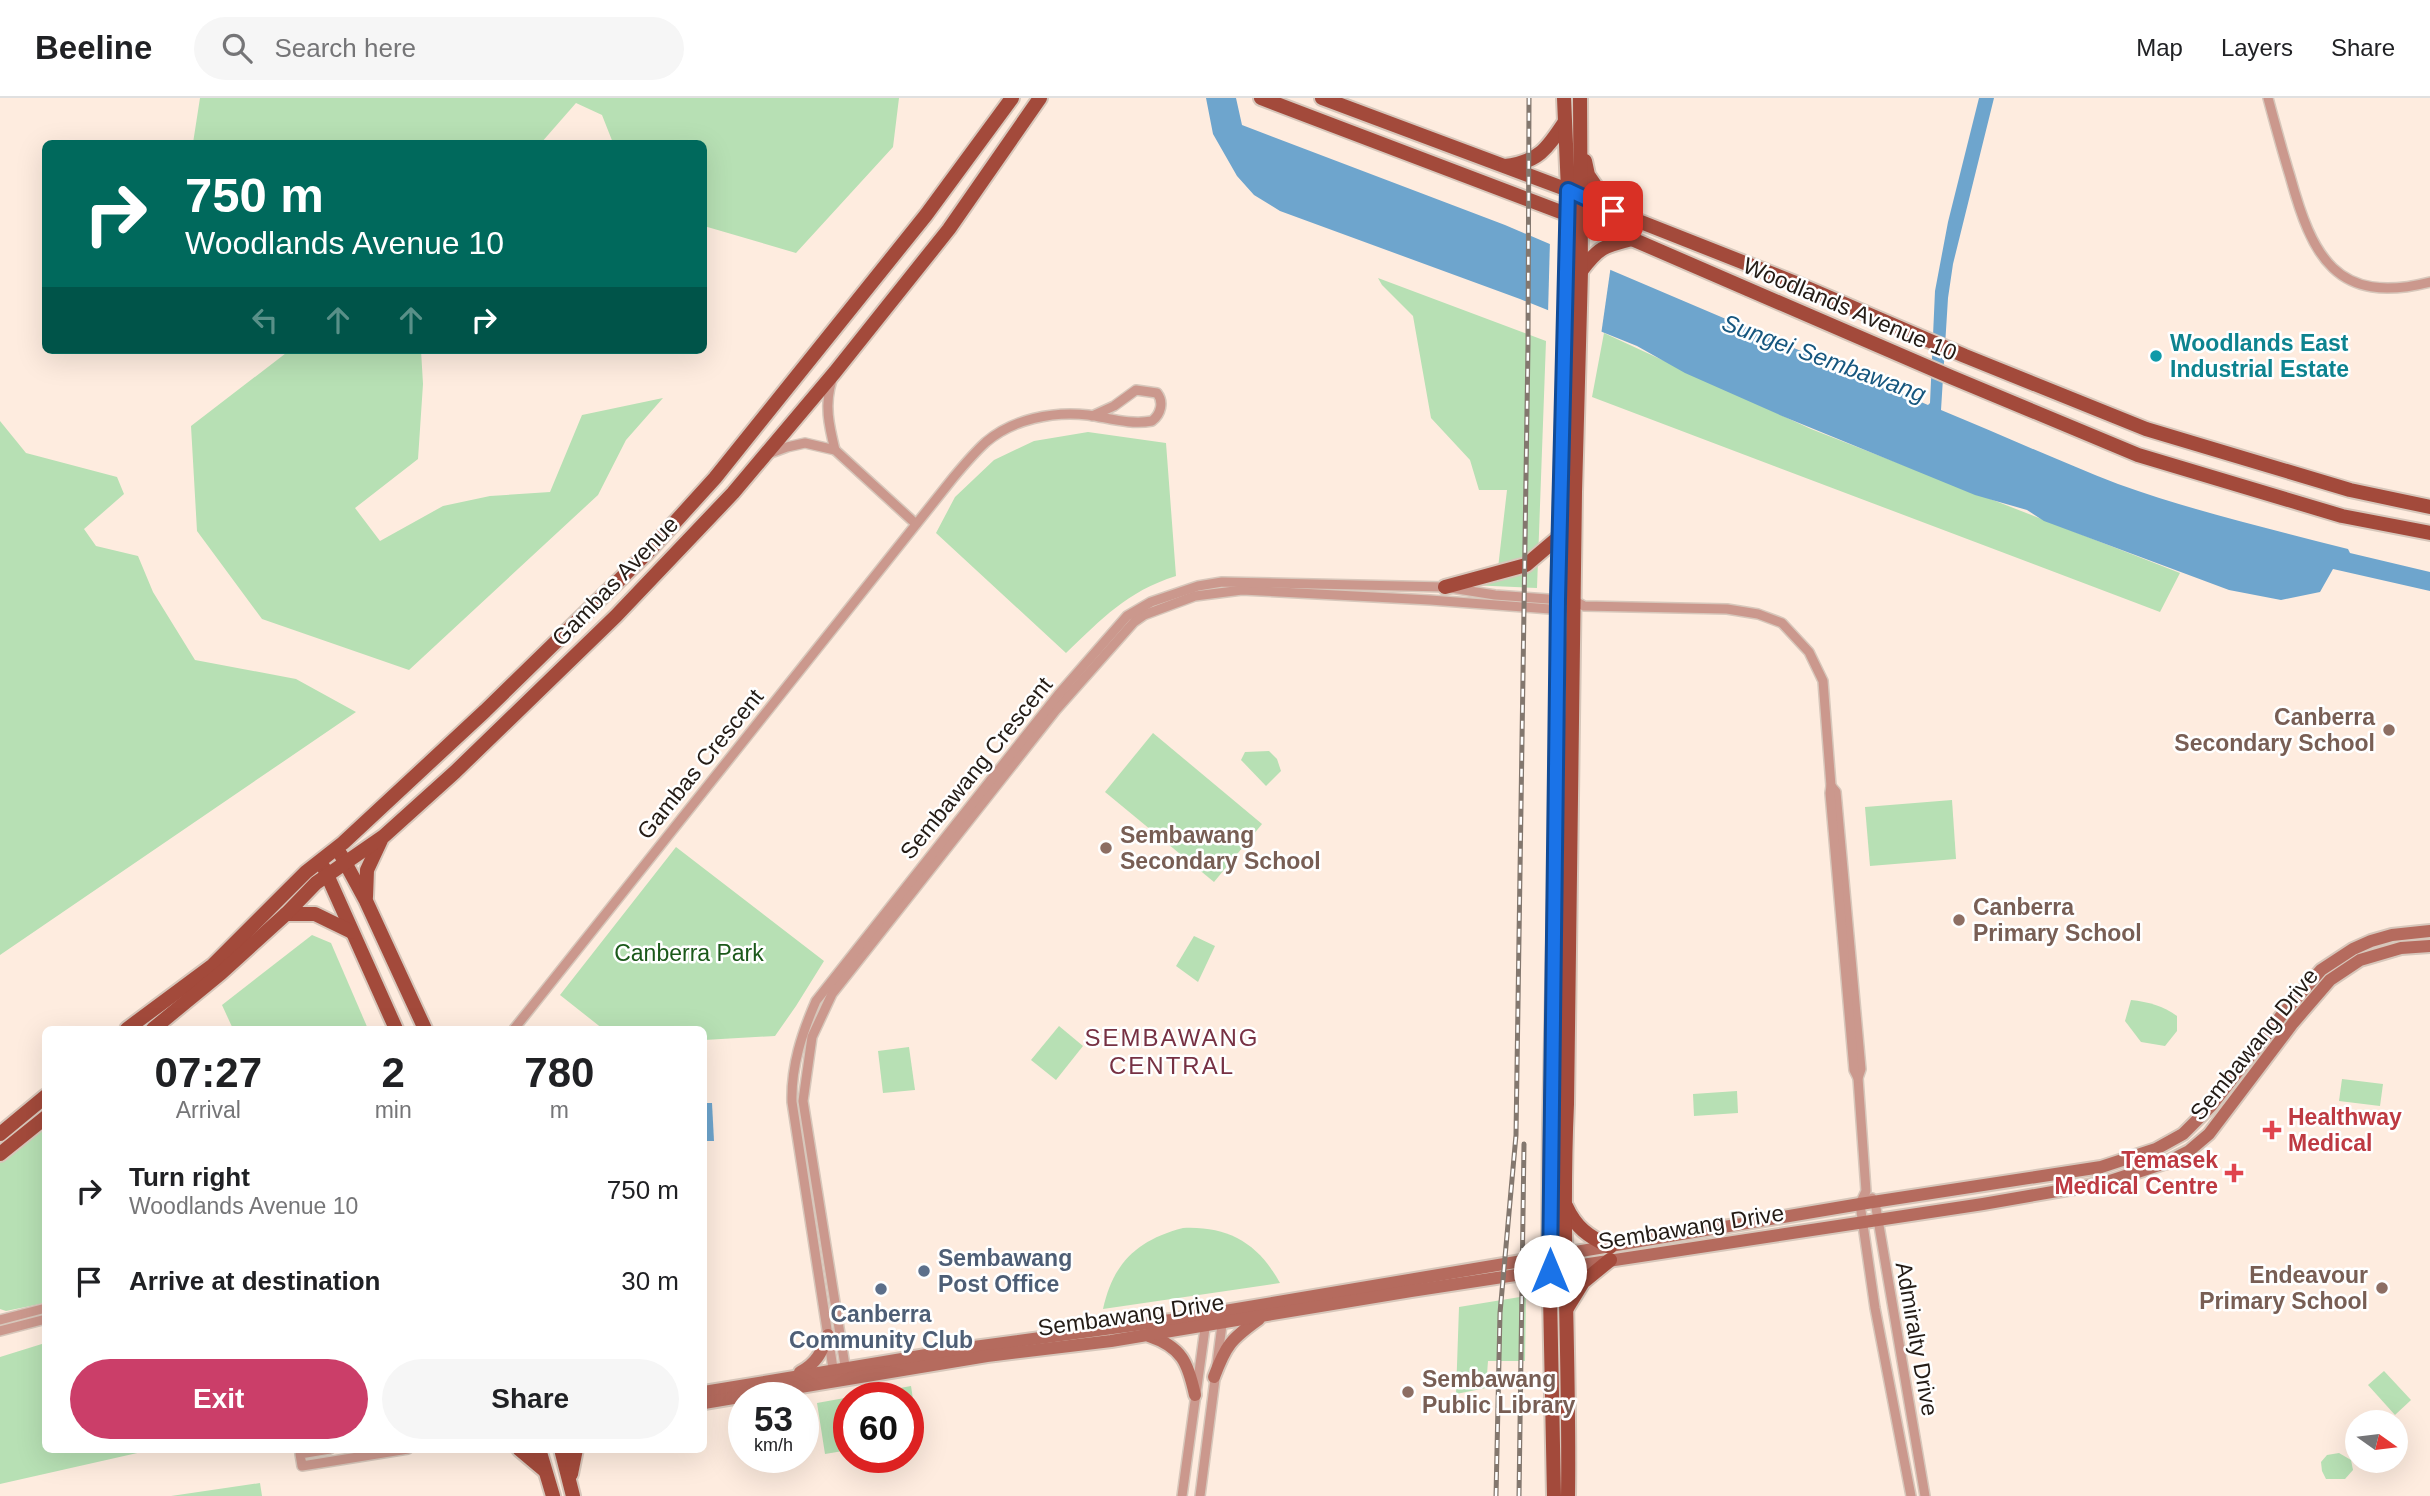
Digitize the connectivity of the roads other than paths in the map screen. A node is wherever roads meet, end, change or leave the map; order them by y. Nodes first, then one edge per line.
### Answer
1 (1012, 98) edge
2 (1040, 98) edge
3 (1261, 98) edge
4 (1322, 98) edge
5 (1564, 98) edge
6 (1580, 98) edge
7 (2268, 98) edge
8 (1564, 123) junction
9 (1581, 146) junction
10 (1504, 166) junction
11 (1574, 192) junction
12 (1613, 211) junction
13 (1573, 217) junction
14 (1633, 239) junction
15 (1574, 249) junction
16 (1581, 271) junction
17 (2430, 282) edge
18 (1572, 349) junction
19 (835, 372) junction
20 (1092, 415) junction
21 (835, 450) junction
22 (766, 454) junction
23 (695, 501) junction
24 (2430, 507) edge
25 (709, 517) junction
26 (916, 524) junction
27 (2430, 533) edge
28 (1560, 536) junction
29 (647, 553) junction
30 (662, 567) junction
31 (1445, 587) junction
32 (1558, 605) junction
33 (1578, 606) junction
34 (384, 836) junction
35 (337, 848) junction
36 (320, 861) junction
37 (346, 862) junction
38 (327, 875) junction
39 (366, 901) junction
40 (286, 914) junction
41 (2430, 931) edge
42 (352, 932) junction
43 (2430, 946) edge
44 (131, 1026) edge
45 (156, 1026) edge
46 (395, 1026) edge
47 (424, 1026) edge
48 (516, 1026) edge
49 (42, 1099) edge
50 (1567, 1104) junction
51 (42, 1120) edge
52 (1550, 1125) junction
53 (0, 1134) edge
54 (0, 1154) edge
55 (1870, 1196) junction
56 (1564, 1202) junction
57 (1860, 1204) junction
58 (1878, 1219) junction
59 (1862, 1221) junction
60 (1610, 1253) junction
61 (1565, 1261) junction
62 (1550, 1264) junction
63 (42, 1309) edge
64 (1565, 1310) junction
65 (1223, 1317) junction
66 (1262, 1317) junction
67 (0, 1320) edge
68 (42, 1320) edge
69 (1206, 1320) junction
70 (0, 1331) edge
71 (828, 1335) junction
72 (1145, 1335) junction
73 (840, 1374) junction
74 (790, 1377) junction
75 (1214, 1377) junction
76 (707, 1391) edge
77 (1195, 1395) junction
78 (707, 1402) edge
79 (306, 1453) edge
80 (383, 1453) edge
81 (524, 1453) edge
82 (540, 1453) edge
83 (562, 1453) edge
84 (575, 1453) edge
85 (545, 1471) junction
86 (571, 1491) edge
87 (553, 1496) edge
88 (1182, 1496) edge
89 (1200, 1496) edge
90 (1554, 1496) edge
91 (1568, 1496) edge
92 (1911, 1496) edge
93 (1925, 1496) edge

1 - 23 main road, Gambas Avenue
2 - 19 main road, Gambas Avenue
3 - 13 main road, Woodlands Avenue 10
4 - 10 main road, Woodlands Avenue 10
5 - 8 main road
6 - 9 main road
7 - 17 street
8 - 10 main road
8 - 11 main road
9 - 11 main road
9 - 12 main road
10 - 11 main road, Woodlands Avenue 10
11 - 12 main road, Woodlands Avenue 10
11 - 13 main road
12 - 24 main road, Woodlands Avenue 10
13 - 14 main road, Woodlands Avenue 10
13 - 15 main road
14 - 16 main road
14 - 27 main road, Woodlands Avenue 10
15 - 16 main road
15 - 18 main road
16 - 18 main road
18 - 28 main road
18 - 33 main road
19 - 21 street
19 - 22 main road, Gambas Avenue
20 - 20 street, Gambas Crescent
20 - 26 street, Gambas Crescent
21 - 22 street
21 - 26 street
22 - 25 main road, Gambas Avenue
23 - 25 main road
23 - 29 main road, Gambas Avenue
25 - 30 main road, Gambas Avenue
26 - 48 street, Gambas Crescent
28 - 31 main road
28 - 32 main road
29 - 30 main road
29 - 35 main road, Gambas Avenue
30 - 34 main road, Gambas Avenue
31 - 32 street, Sembawang Crescent
31 - 71 street, Sembawang Crescent
32 - 33 street, Sembawang Crescent
32 - 52 main road
32 - 73 street, Sembawang Crescent
33 - 50 main road
33 - 55 street, Admiralty Drive
34 - 37 main road, Gambas Avenue
34 - 39 main road
35 - 36 main road, Gambas Avenue
35 - 37 main road
36 - 38 main road
36 - 44 main road, Gambas Avenue
37 - 38 main road, Gambas Avenue
37 - 39 main road
38 - 40 main road, Gambas Avenue
38 - 42 main road
39 - 47 main road
40 - 42 main road
40 - 45 main road, Gambas Avenue
41 - 55 main road, Sembawang Drive
42 - 46 main road
43 - 58 main road, Sembawang Drive
49 - 53 main road
50 - 52 main road
50 - 56 main road
51 - 54 main road
52 - 62 main road
55 - 57 main road, Sembawang Drive
55 - 58 street, Admiralty Drive
56 - 60 main road
56 - 61 main road
57 - 59 street, Admiralty Drive
57 - 60 main road, Sembawang Drive
58 - 59 main road, Sembawang Drive
58 - 93 street, Admiralty Drive
59 - 60 main road, Sembawang Drive
59 - 92 street, Admiralty Drive
60 - 61 main road, Sembawang Drive
60 - 64 main road
61 - 62 main road, Sembawang Drive
61 - 64 main road
62 - 65 main road, Sembawang Drive
62 - 66 main road, Sembawang Drive
62 - 90 main road
63 - 67 street
64 - 91 main road
65 - 66 main road, Sembawang Drive
65 - 69 main road, Sembawang Drive
65 - 75 street
66 - 75 main road
68 - 70 street
69 - 72 main road, Sembawang Drive
69 - 73 main road, Sembawang Drive
69 - 77 street
71 - 73 street, Sembawang Crescent
71 - 74 main road
72 - 73 main road, Sembawang Drive
72 - 77 main road
73 - 74 main road, Sembawang Drive
73 - 78 main road, Sembawang Drive
74 - 76 main road, Sembawang Drive
75 - 89 street
77 - 88 street
79 - 80 street
81 - 85 main road
82 - 85 main road
83 - 86 main road
84 - 86 main road
85 - 87 main road

